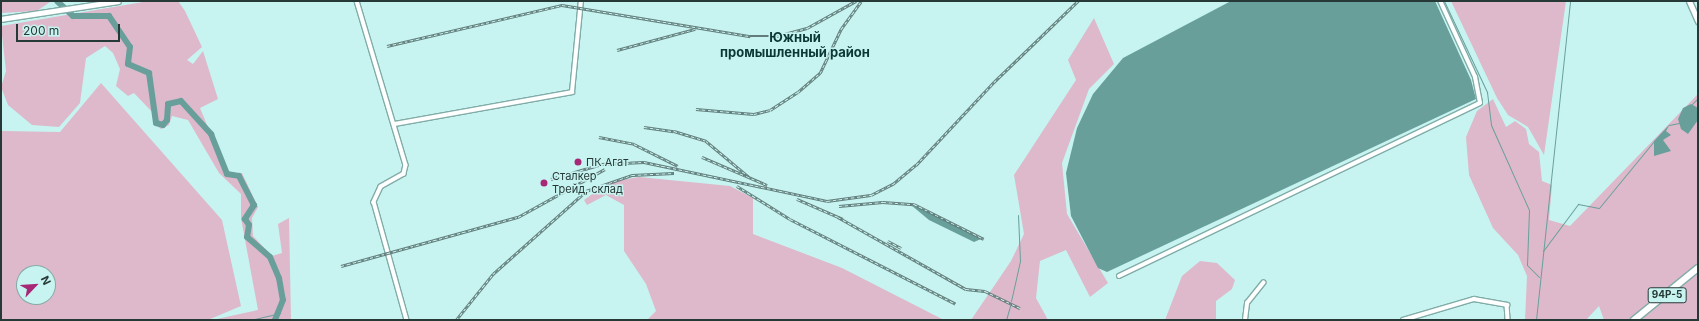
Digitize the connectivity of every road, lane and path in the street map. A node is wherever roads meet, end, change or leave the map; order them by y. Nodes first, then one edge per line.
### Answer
1 (118, 1) edge
2 (357, 1) edge
3 (581, 1) edge
4 (1440, 1) edge
5 (1689, 1) edge
6 (1, 19) edge
7 (1698, 22) edge
8 (395, 124) junction
9 (1698, 268) edge
10 (1119, 276) dead end
11 (1263, 283) dead end
12 (407, 320) edge
13 (1245, 320) edge
14 (1403, 320) edge
15 (1508, 320) edge
16 (1634, 320) edge

1 - 6 main road
2 - 8 street
3 - 8 street
4 - 10 street
5 - 7 main road
8 - 12 street
9 - 16 main road, 94Р-5
11 - 13 street
14 - 15 street

